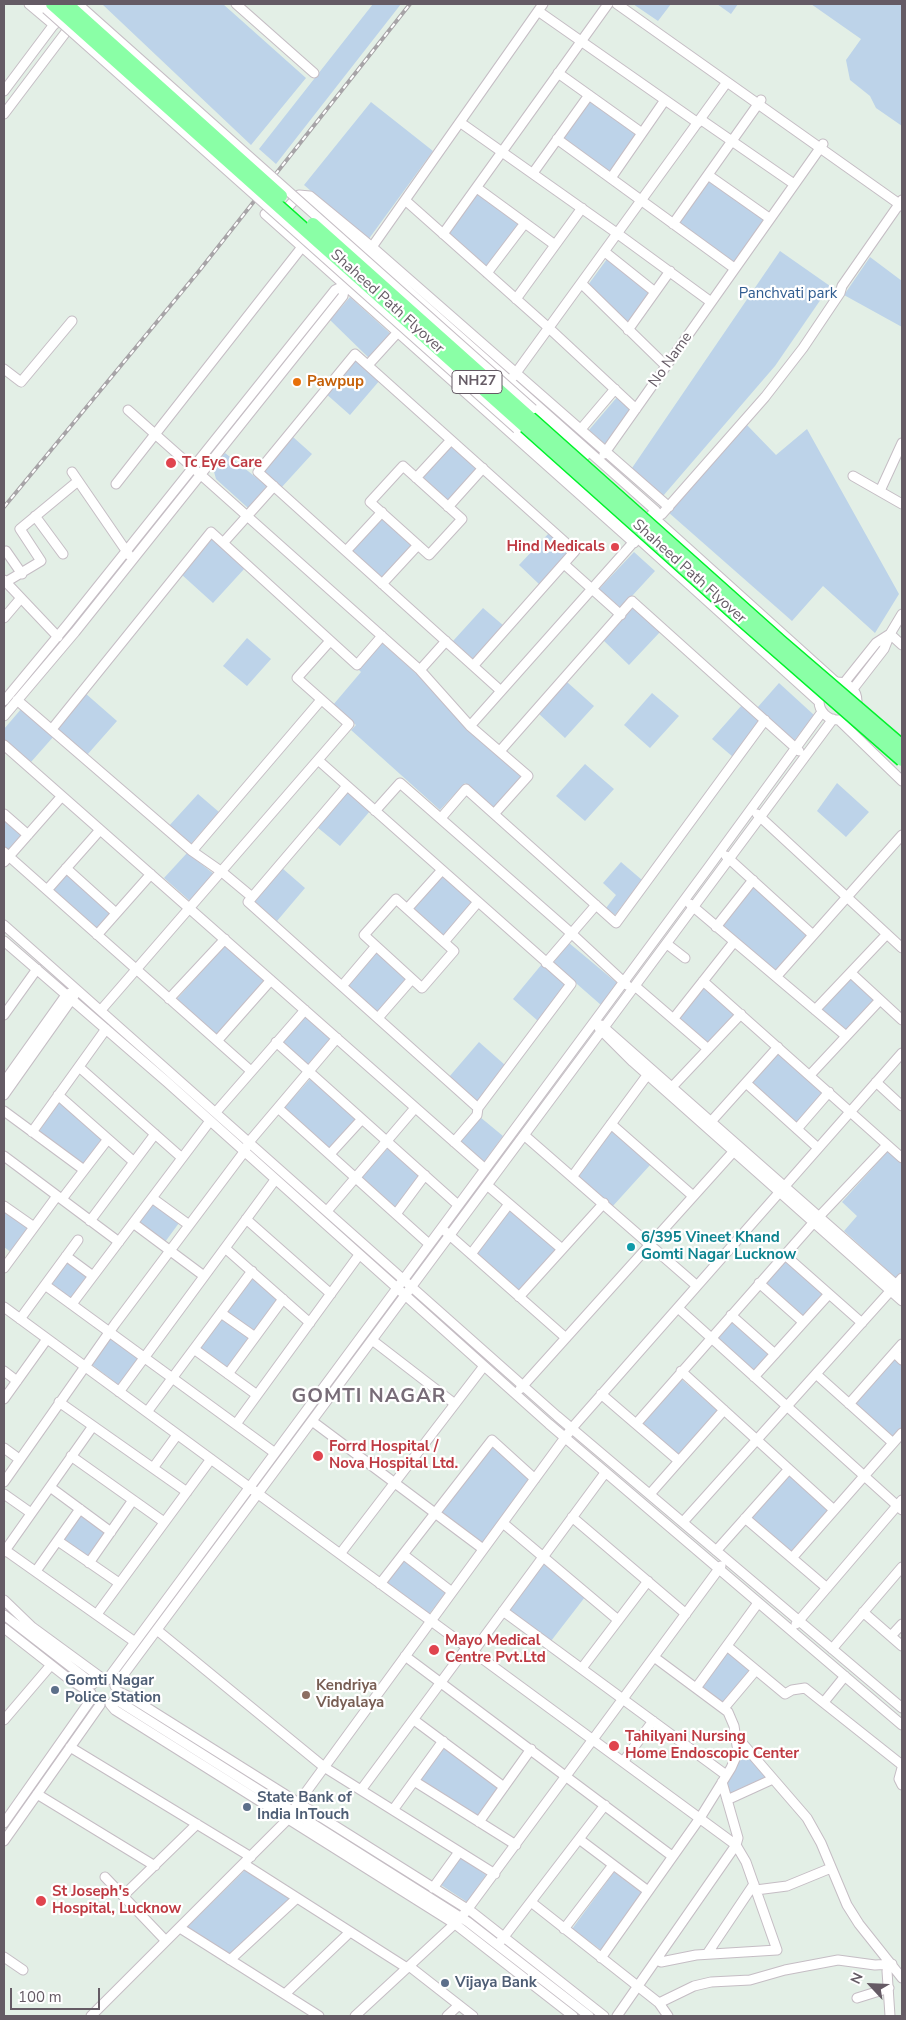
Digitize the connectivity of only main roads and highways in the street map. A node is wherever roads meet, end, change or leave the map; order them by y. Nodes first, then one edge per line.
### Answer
1 (68, 4) edge
2 (46, 6) edge
3 (902, 746) edge
4 (902, 760) edge

1 - 3 highway, Shaheed Path Flyover / NH27, bridge
2 - 4 highway, Shaheed Path Flyover / NH27, bridge

